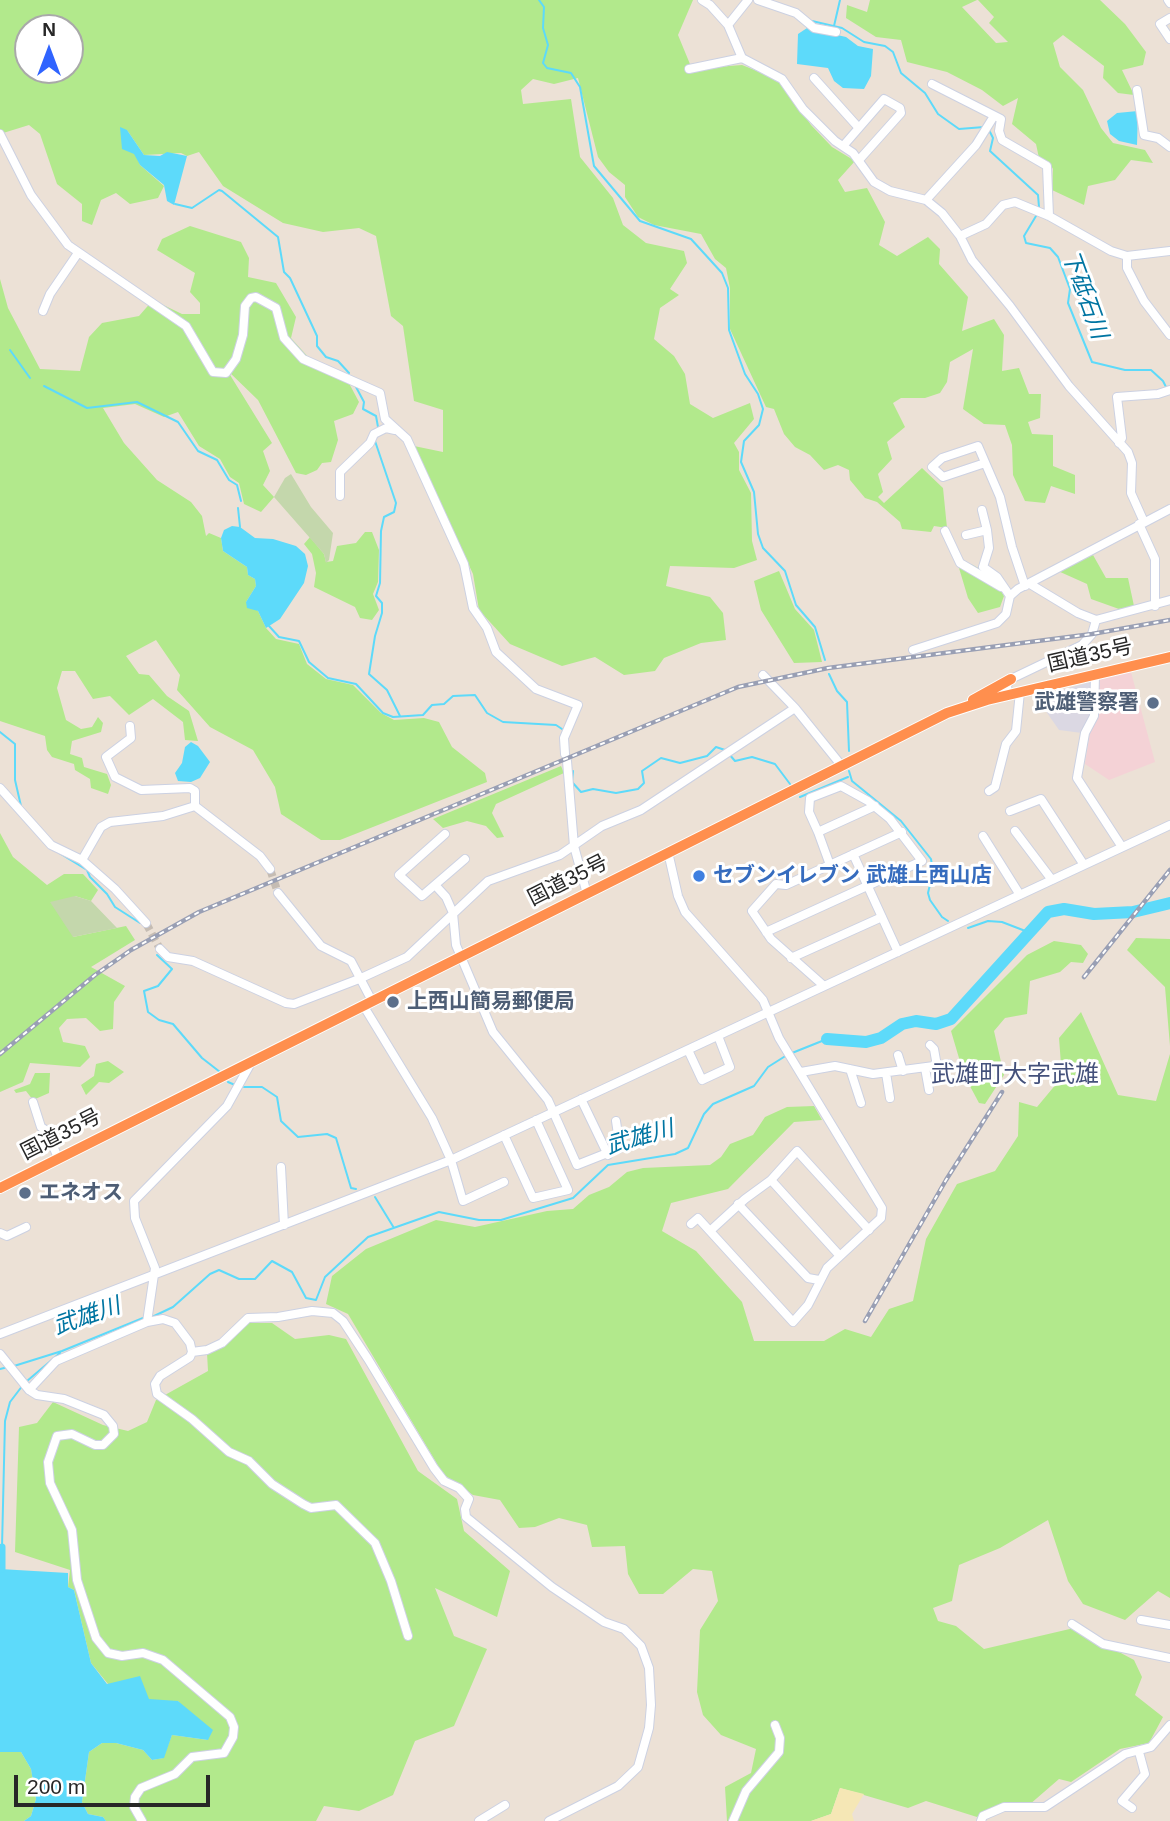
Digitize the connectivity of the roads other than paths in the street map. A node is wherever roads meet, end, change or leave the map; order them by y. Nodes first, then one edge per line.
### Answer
1 (702, 0) edge
2 (748, 0) edge
3 (758, 0) edge
4 (1170, 18) edge
5 (728, 25) junction
6 (836, 32) dead end
7 (1170, 39) edge
8 (742, 58) junction
9 (689, 69) dead end
10 (814, 78) dead end
11 (932, 84) dead end
12 (1138, 90) dead end
13 (994, 116) junction
14 (858, 127) junction
15 (0, 134) edge
16 (844, 145) junction
17 (1170, 147) edge
18 (859, 160) junction
19 (926, 200) junction
20 (1042, 213) junction
21 (960, 236) junction
22 (1170, 251) edge
23 (78, 253) junction
24 (1127, 256) junction
25 (43, 311) dead end
26 (1170, 335) edge
27 (1167, 391) edge
28 (395, 430) junction
29 (1119, 443) junction
30 (985, 463) junction
31 (340, 496) dead end
32 (1170, 509) edge
33 (982, 510) dead end
34 (1142, 523) junction
35 (987, 530) junction
36 (945, 531) dead end
37 (965, 535) dead end
38 (1028, 585) junction
39 (1001, 587) junction
40 (1010, 596) junction
41 (1170, 600) edge
42 (1156, 606) junction
43 (1096, 620) junction
44 (913, 650) dead end
45 (1170, 657) edge
46 (763, 675) dead end
47 (1095, 675) junction
48 (1011, 679) junction
49 (1020, 692) junction
50 (1008, 695) junction
51 (965, 706) junction
52 (795, 708) junction
53 (130, 726) dead end
54 (841, 765) junction
55 (0, 788) edge
56 (989, 791) dead end
57 (195, 806) junction
58 (875, 806) junction
59 (1010, 811) dead end
60 (1170, 825) edge
61 (1015, 831) dead end
62 (818, 832) junction
63 (902, 832) junction
64 (445, 834) dead end
65 (983, 836) dead end
66 (574, 846) junction
67 (1122, 847) junction
68 (668, 852) junction
69 (852, 855) junction
70 (465, 859) dead end
71 (82, 860) junction
72 (830, 865) junction
73 (1084, 865) junction
74 (270, 869) tunnel mouth
75 (1052, 880) junction
76 (435, 885) junction
77 (867, 886) junction
78 (278, 893) tunnel mouth
79 (587, 894) junction
80 (1020, 895) junction
81 (453, 913) junction
82 (882, 917) junction
83 (146, 923) tunnel mouth
84 (766, 932) junction
85 (160, 949) tunnel mouth
86 (898, 952) junction
87 (461, 956) junction
88 (791, 958) junction
89 (359, 979) junction
90 (824, 986) junction
91 (367, 1003) junction
92 (769, 1012) junction
93 (718, 1036) junction
94 (930, 1045) dead end
95 (688, 1050) junction
96 (898, 1055) dead end
97 (252, 1061) junction
98 (949, 1064) dead end
99 (937, 1066) junction
100 (925, 1068) junction
101 (850, 1069) junction
102 (903, 1071) junction
103 (801, 1072) junction
104 (886, 1073) junction
105 (929, 1090) dead end
106 (890, 1097) dead end
107 (582, 1099) junction
108 (33, 1102) dead end
109 (861, 1103) dead end
110 (553, 1112) junction
111 (536, 1120) junction
112 (616, 1121) dead end
113 (504, 1135) junction
114 (608, 1155) junction
115 (58, 1158) junction
116 (451, 1160) junction
117 (281, 1167) dead end
118 (771, 1180) junction
119 (504, 1182) dead end
120 (0, 1188) edge
121 (738, 1204) junction
122 (691, 1224) dead end
123 (284, 1225) junction
124 (26, 1227) dead end
125 (869, 1230) junction
126 (710, 1231) junction
127 (0, 1233) edge
128 (840, 1256) junction
129 (155, 1274) junction
130 (819, 1280) junction
131 (147, 1322) junction
132 (0, 1334) edge
133 (192, 1352) junction
134 (1, 1355) edge
135 (26, 1386) junction
136 (1141, 1620) dead end
137 (1072, 1624) dead end
138 (1170, 1625) edge
139 (408, 1636) dead end
140 (1170, 1658) edge
141 (775, 1725) dead end
142 (1170, 1725) edge
143 (1139, 1752) junction
144 (505, 1805) dead end
145 (1132, 1808) dead end
146 (142, 1821) edge
147 (479, 1821) edge
148 (548, 1821) edge
149 (733, 1821) edge
150 (981, 1821) edge

1 - 5 street
2 - 5 street
3 - 6 street
4 - 7 street
5 - 8 street
8 - 9 street
8 - 16 street
10 - 14 street
11 - 13 street
12 - 17 street
13 - 19 street
13 - 20 street
14 - 16 street
14 - 18 street
15 - 23 street
16 - 18 street
18 - 19 street
19 - 21 street
20 - 21 street
20 - 24 street
21 - 29 street
22 - 24 street
23 - 25 street
23 - 28 street
24 - 26 street
27 - 29 street
28 - 31 street
28 - 66 street
29 - 34 street
30 - 30 street
30 - 38 street
32 - 34 street
33 - 35 street
34 - 38 street
34 - 42 street
35 - 37 street
35 - 39 street
36 - 39 street
38 - 40 street
38 - 43 street
39 - 40 street
40 - 44 street
41 - 42 street
42 - 43 street
43 - 48 street
45 - 47 highway, 国道35号
46 - 52 street
47 - 49 highway, 国道35号
47 - 67 street
48 - 50 street
48 - 51 highway
49 - 50 highway, 国道35号
49 - 56 street
50 - 51 highway, 国道35号
51 - 54 highway, 国道35号
52 - 54 street
52 - 66 street
53 - 57 street
54 - 68 highway, 国道35号
55 - 71 street
57 - 71 street
57 - 74 street
58 - 62 street
58 - 62 street
58 - 63 street
59 - 73 street
60 - 67 street
61 - 75 street
62 - 72 street
63 - 69 street
63 - 77 street
64 - 76 street
65 - 80 street
66 - 79 street
66 - 81 street
67 - 73 street
68 - 79 highway, 国道35号
68 - 92 street
69 - 72 street
69 - 77 street
70 - 76 street
71 - 83 street
72 - 84 street
73 - 75 street
75 - 80 street
76 - 81 street
77 - 82 street
77 - 84 street
78 - 89 street
79 - 87 highway, 国道35号
80 - 86 street
81 - 87 street
81 - 89 street
82 - 86 street
82 - 88 street
84 - 88 street
85 - 89 street
86 - 90 street
87 - 91 highway, 国道35号
87 - 110 street
88 - 90 street
89 - 91 street
90 - 92 street
91 - 97 highway, 国道35号
91 - 116 street
92 - 93 street
92 - 103 street
93 - 95 street
93 - 95 street
94 - 99 street
95 - 107 street
96 - 102 street
97 - 115 highway, 国道35号
97 - 129 street
98 - 99 street
99 - 100 street
100 - 102 street
100 - 105 street
101 - 103 street
101 - 104 street
101 - 109 street
102 - 104 street
103 - 125 street
104 - 106 street
107 - 110 street
107 - 114 street
108 - 115 street
110 - 111 street
110 - 114 street
111 - 113 street
111 - 113 street
112 - 114 street
113 - 116 street
115 - 120 highway, 国道35号
116 - 119 street
116 - 123 street
117 - 123 street
118 - 121 street
118 - 125 street
118 - 128 street
121 - 126 street
121 - 130 street
122 - 126 street
123 - 129 street
124 - 127 street
125 - 128 street
126 - 130 street
128 - 130 street
129 - 131 street
129 - 132 street
131 - 133 street
131 - 135 street
133 - 139 street
133 - 148 street
134 - 135 street
135 - 146 street
136 - 138 street
137 - 140 street
141 - 149 street
142 - 143 street
143 - 145 street
143 - 150 street
144 - 147 street

